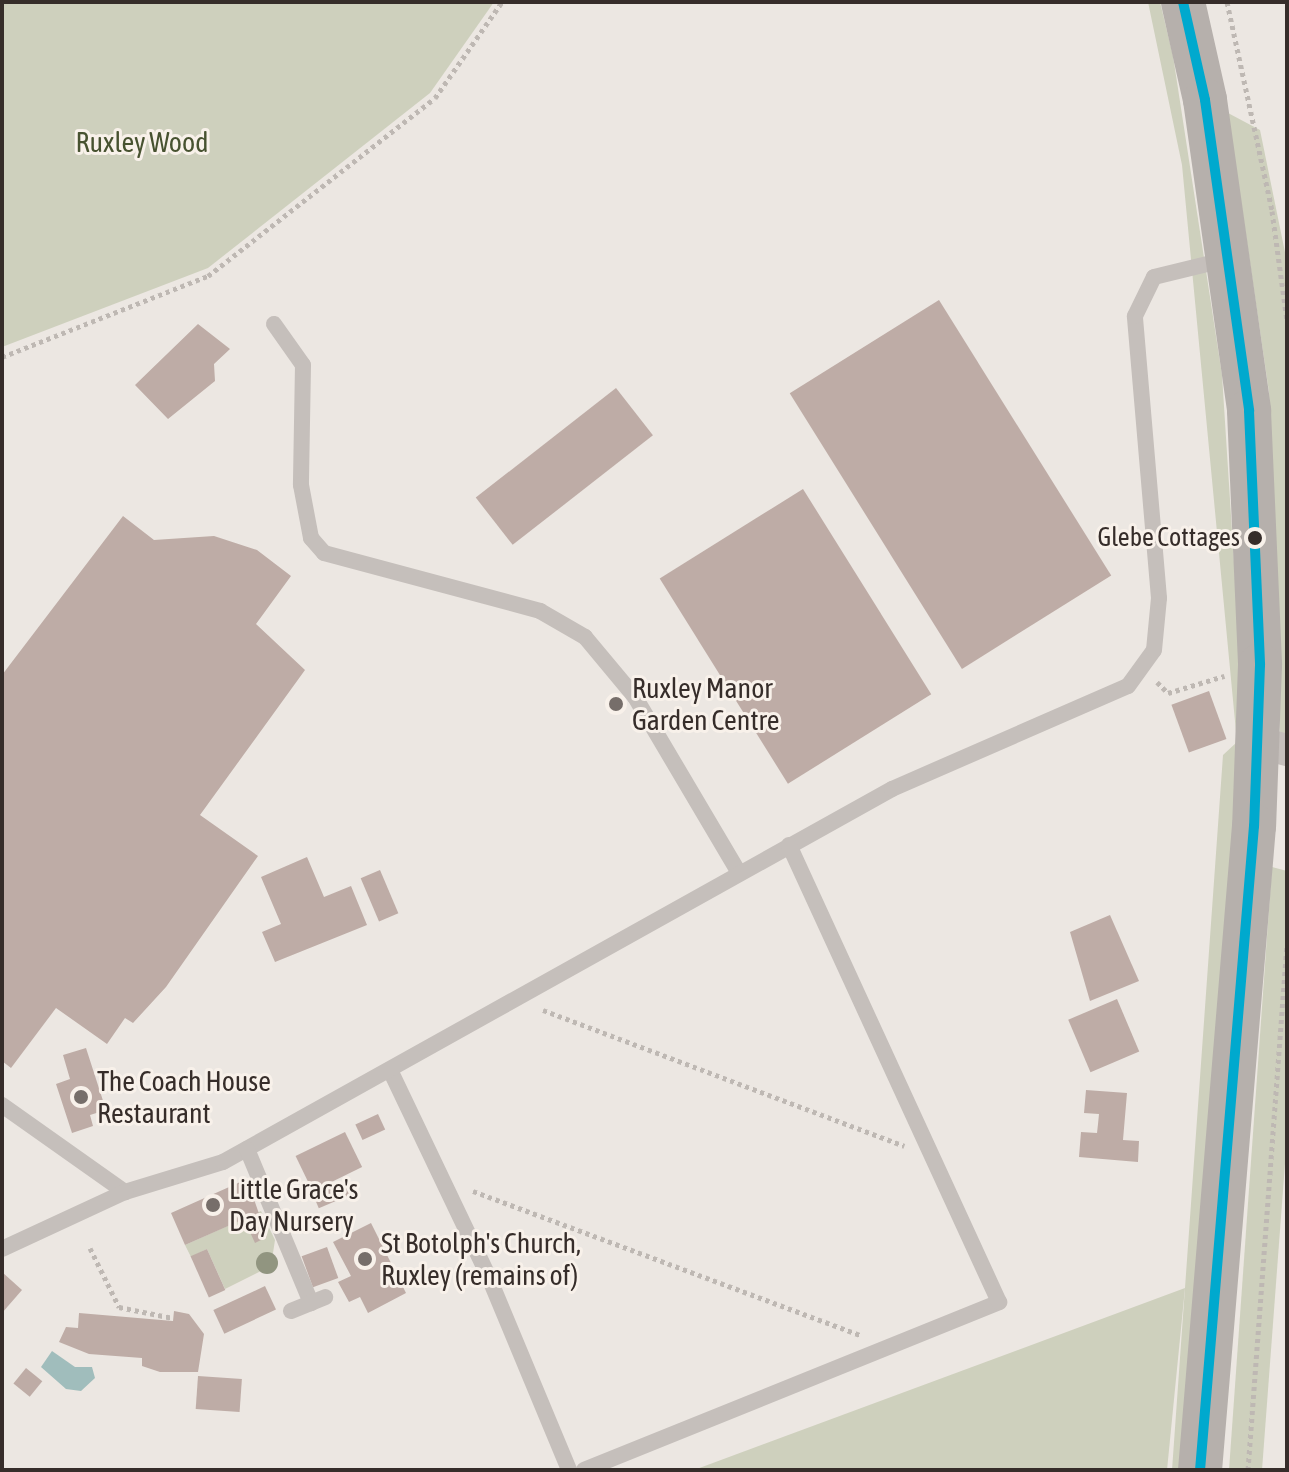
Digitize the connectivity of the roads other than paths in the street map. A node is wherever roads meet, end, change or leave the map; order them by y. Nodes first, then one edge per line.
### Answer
1 (1183, 2) edge
2 (1229, 259) junction
3 (274, 324) dead end
4 (1272, 746) edge
5 (789, 845) junction
6 (739, 873) junction
7 (391, 1072) junction
8 (2, 1105) edge
9 (247, 1149) junction
10 (125, 1192) junction
11 (2, 1249) edge
12 (291, 1311) dead end
13 (569, 1470) edge
14 (584, 1470) edge
15 (1200, 1470) edge

1 - 2 main road
2 - 4 main road
2 - 5 lane
3 - 6 lane
4 - 15 main road
5 - 6 lane
5 - 14 lane
6 - 7 lane
7 - 9 lane
7 - 13 lane
8 - 10 lane
9 - 10 lane
9 - 12 lane
10 - 11 lane

